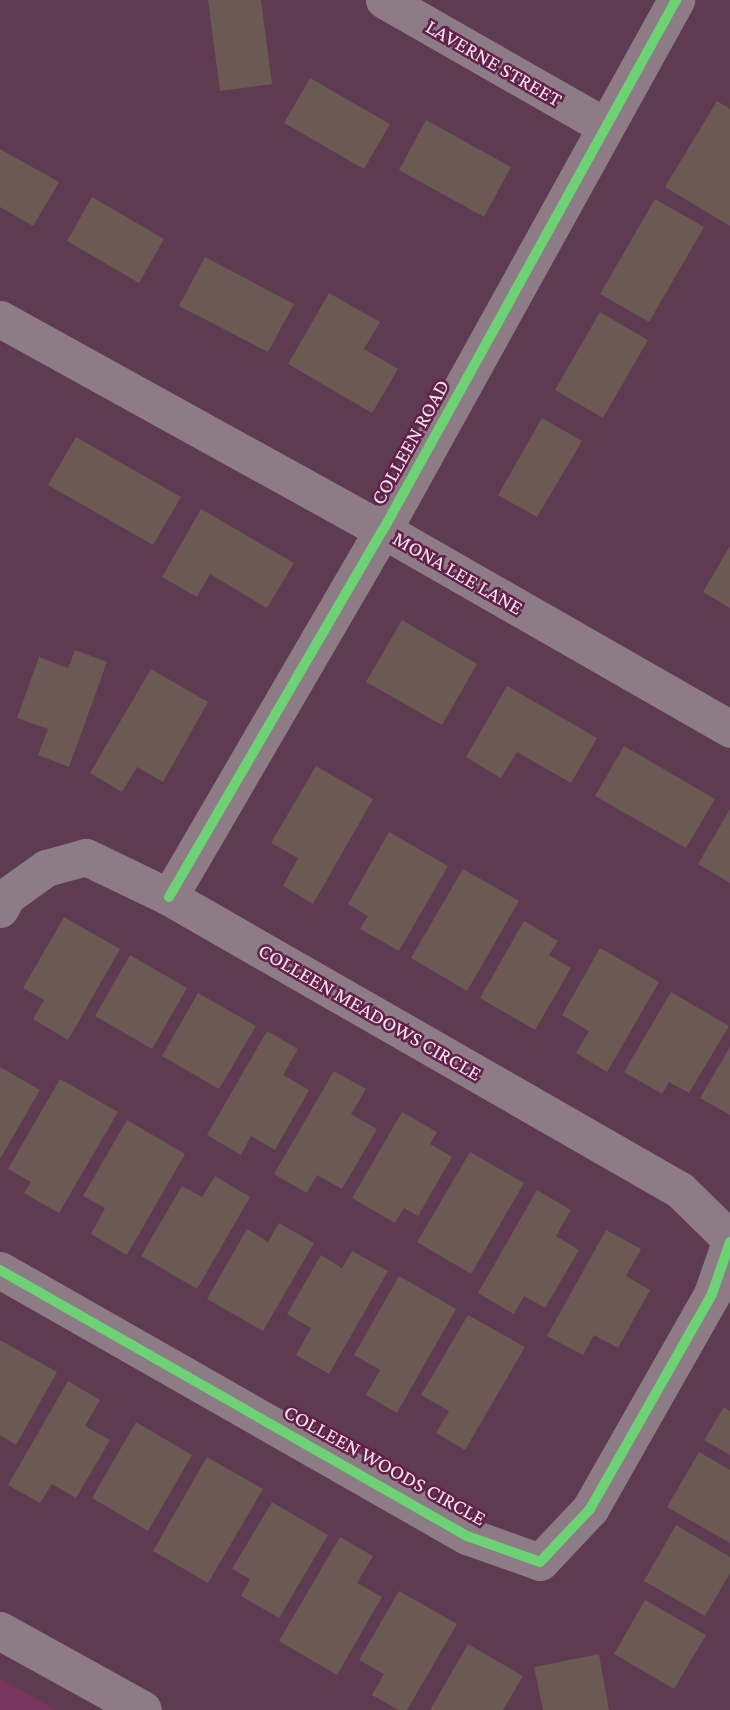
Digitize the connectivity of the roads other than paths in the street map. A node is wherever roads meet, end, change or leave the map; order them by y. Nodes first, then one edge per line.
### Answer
1 (384, 0) edge
2 (676, 0) edge
3 (605, 126) junction
4 (0, 318) edge
5 (383, 530) junction
6 (730, 729) edge
7 (169, 897) junction
8 (0, 909) edge
9 (730, 1241) edge
10 (0, 1270) edge
11 (0, 1631) edge
12 (143, 1710) edge

1 - 3 street, LAVERNE STREET
2 - 3 street, COLLEEN ROAD
3 - 5 street, COLLEEN ROAD
4 - 5 street, MONA LEE LANE
5 - 6 street, MONA LEE LANE
5 - 7 street, COLLEEN ROAD
7 - 8 street, COLLEEN MEADOWS CIRCLE
7 - 9 street, COLLEEN MEADOWS CIRCLE
9 - 10 street, COLLEEN WOODS CIRCLE
11 - 12 street

